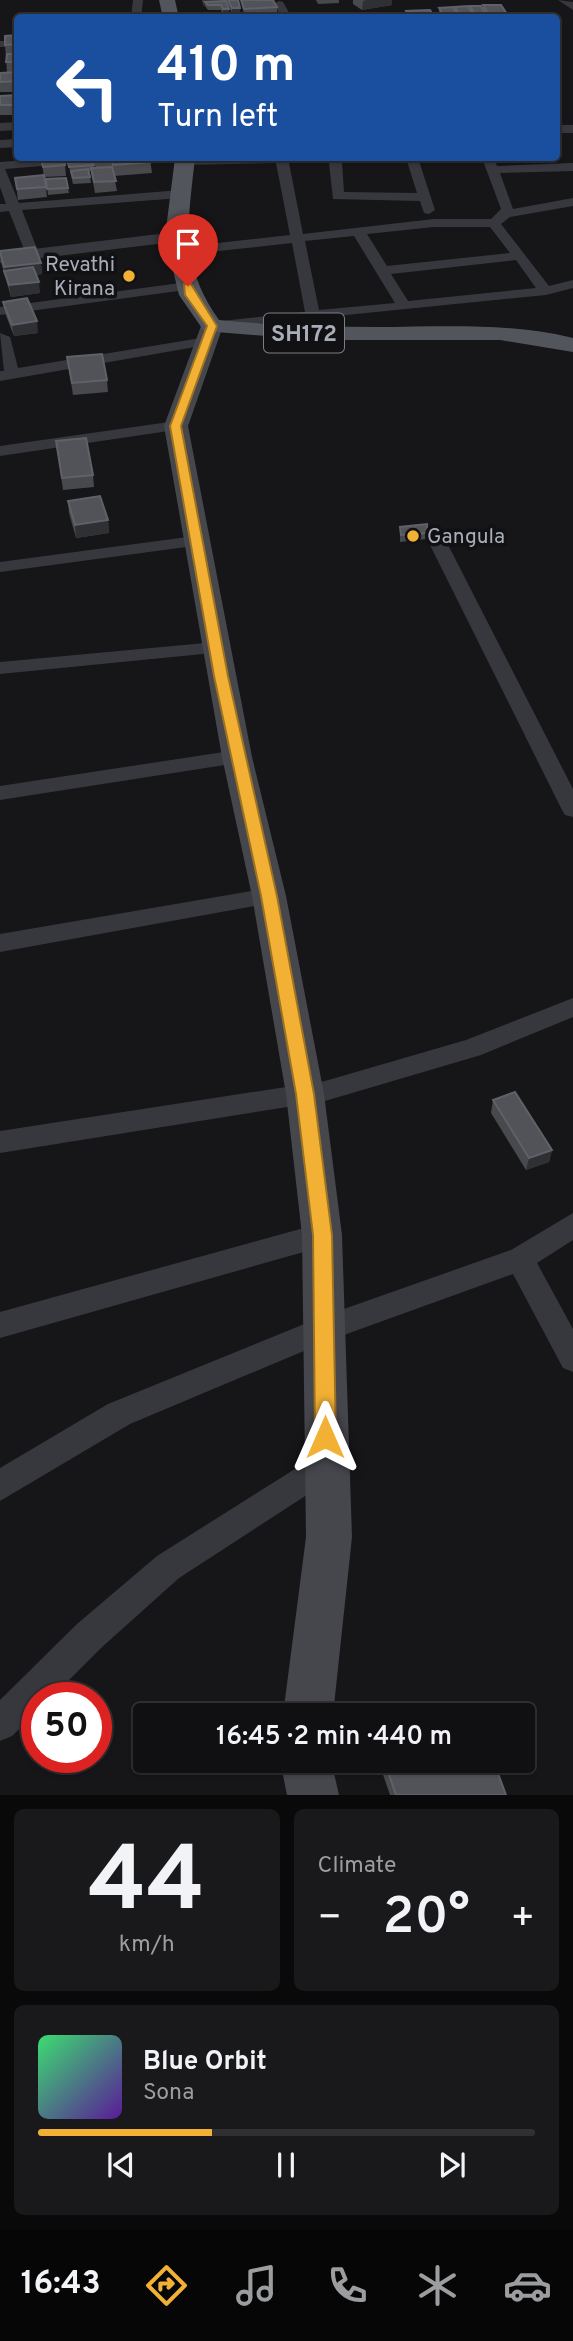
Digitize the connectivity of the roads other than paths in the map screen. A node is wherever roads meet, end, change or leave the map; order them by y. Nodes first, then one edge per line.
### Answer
1 (563, 0) edge
2 (279, 4) edge
3 (573, 7) edge
4 (284, 14) edge
5 (65, 161) edge
6 (185, 161) edge
7 (282, 161) edge
8 (335, 161) edge
9 (413, 161) edge
10 (490, 164) edge
11 (569, 167) edge
12 (0, 169) edge
13 (181, 194) junction
14 (425, 197) junction
15 (573, 202) edge
16 (7, 208) edge
17 (500, 219) junction
18 (434, 223) junction
19 (359, 233) junction
20 (300, 240) junction
21 (179, 244) junction
22 (32, 254) junction
23 (519, 256) junction
24 (0, 258) edge
25 (382, 271) junction
26 (573, 284) edge
27 (188, 286) junction
28 (546, 291) junction
29 (403, 304) junction
30 (0, 311) edge
31 (313, 314) junction
32 (209, 334) junction
33 (1, 335) edge
34 (573, 345) edge
35 (6, 375) edge
36 (176, 426) junction
37 (0, 451) edge
38 (433, 533) dead end
39 (195, 541) junction
40 (0, 567) edge
41 (216, 648) junction
42 (0, 668) edge
43 (237, 757) junction
44 (0, 793) edge
45 (573, 810) edge
46 (269, 896) junction
47 (0, 943) edge
48 (573, 1007) edge
49 (305, 1094) junction
50 (0, 1142) edge
51 (573, 1225) edge
52 (322, 1235) junction
53 (520, 1259) junction
54 (0, 1325) edge
55 (324, 1329) junction
56 (573, 1358) edge
57 (325, 1465) junction
58 (0, 1485) edge
59 (309, 1703) edge
60 (0, 1724) edge
61 (308, 1773) edge
62 (313, 1795) edge

1 - 3 street
2 - 4 street
5 - 12 street
6 - 13 main road
7 - 20 street
8 - 14 street
9 - 14 street
10 - 11 street
10 - 17 street
12 - 16 street
13 - 16 street
13 - 21 main road
14 - 18 street
15 - 17 street
16 - 22 street
17 - 18 street
17 - 23 street
18 - 19 street
19 - 20 street
19 - 25 street
20 - 21 street
20 - 31 street
21 - 22 street
21 - 27 main road
22 - 24 street
23 - 25 street
23 - 28 street
25 - 29 street
26 - 28 street
27 - 30 street
27 - 32 main road
28 - 29 street
29 - 31 street
31 - 32 street
32 - 34 main road, SH172
32 - 35 street
32 - 36 main road
33 - 35 street
36 - 37 street
36 - 39 main road
38 - 45 street
39 - 40 street
39 - 41 main road
41 - 42 street
41 - 43 main road
43 - 44 street
43 - 46 main road
46 - 47 street
46 - 49 main road
48 - 49 street
49 - 50 street
49 - 52 main road
51 - 53 street
52 - 54 street
52 - 55 main road
53 - 55 street
53 - 56 street
55 - 57 main road
55 - 58 street
57 - 59 main road
57 - 60 street
61 - 62 main road

